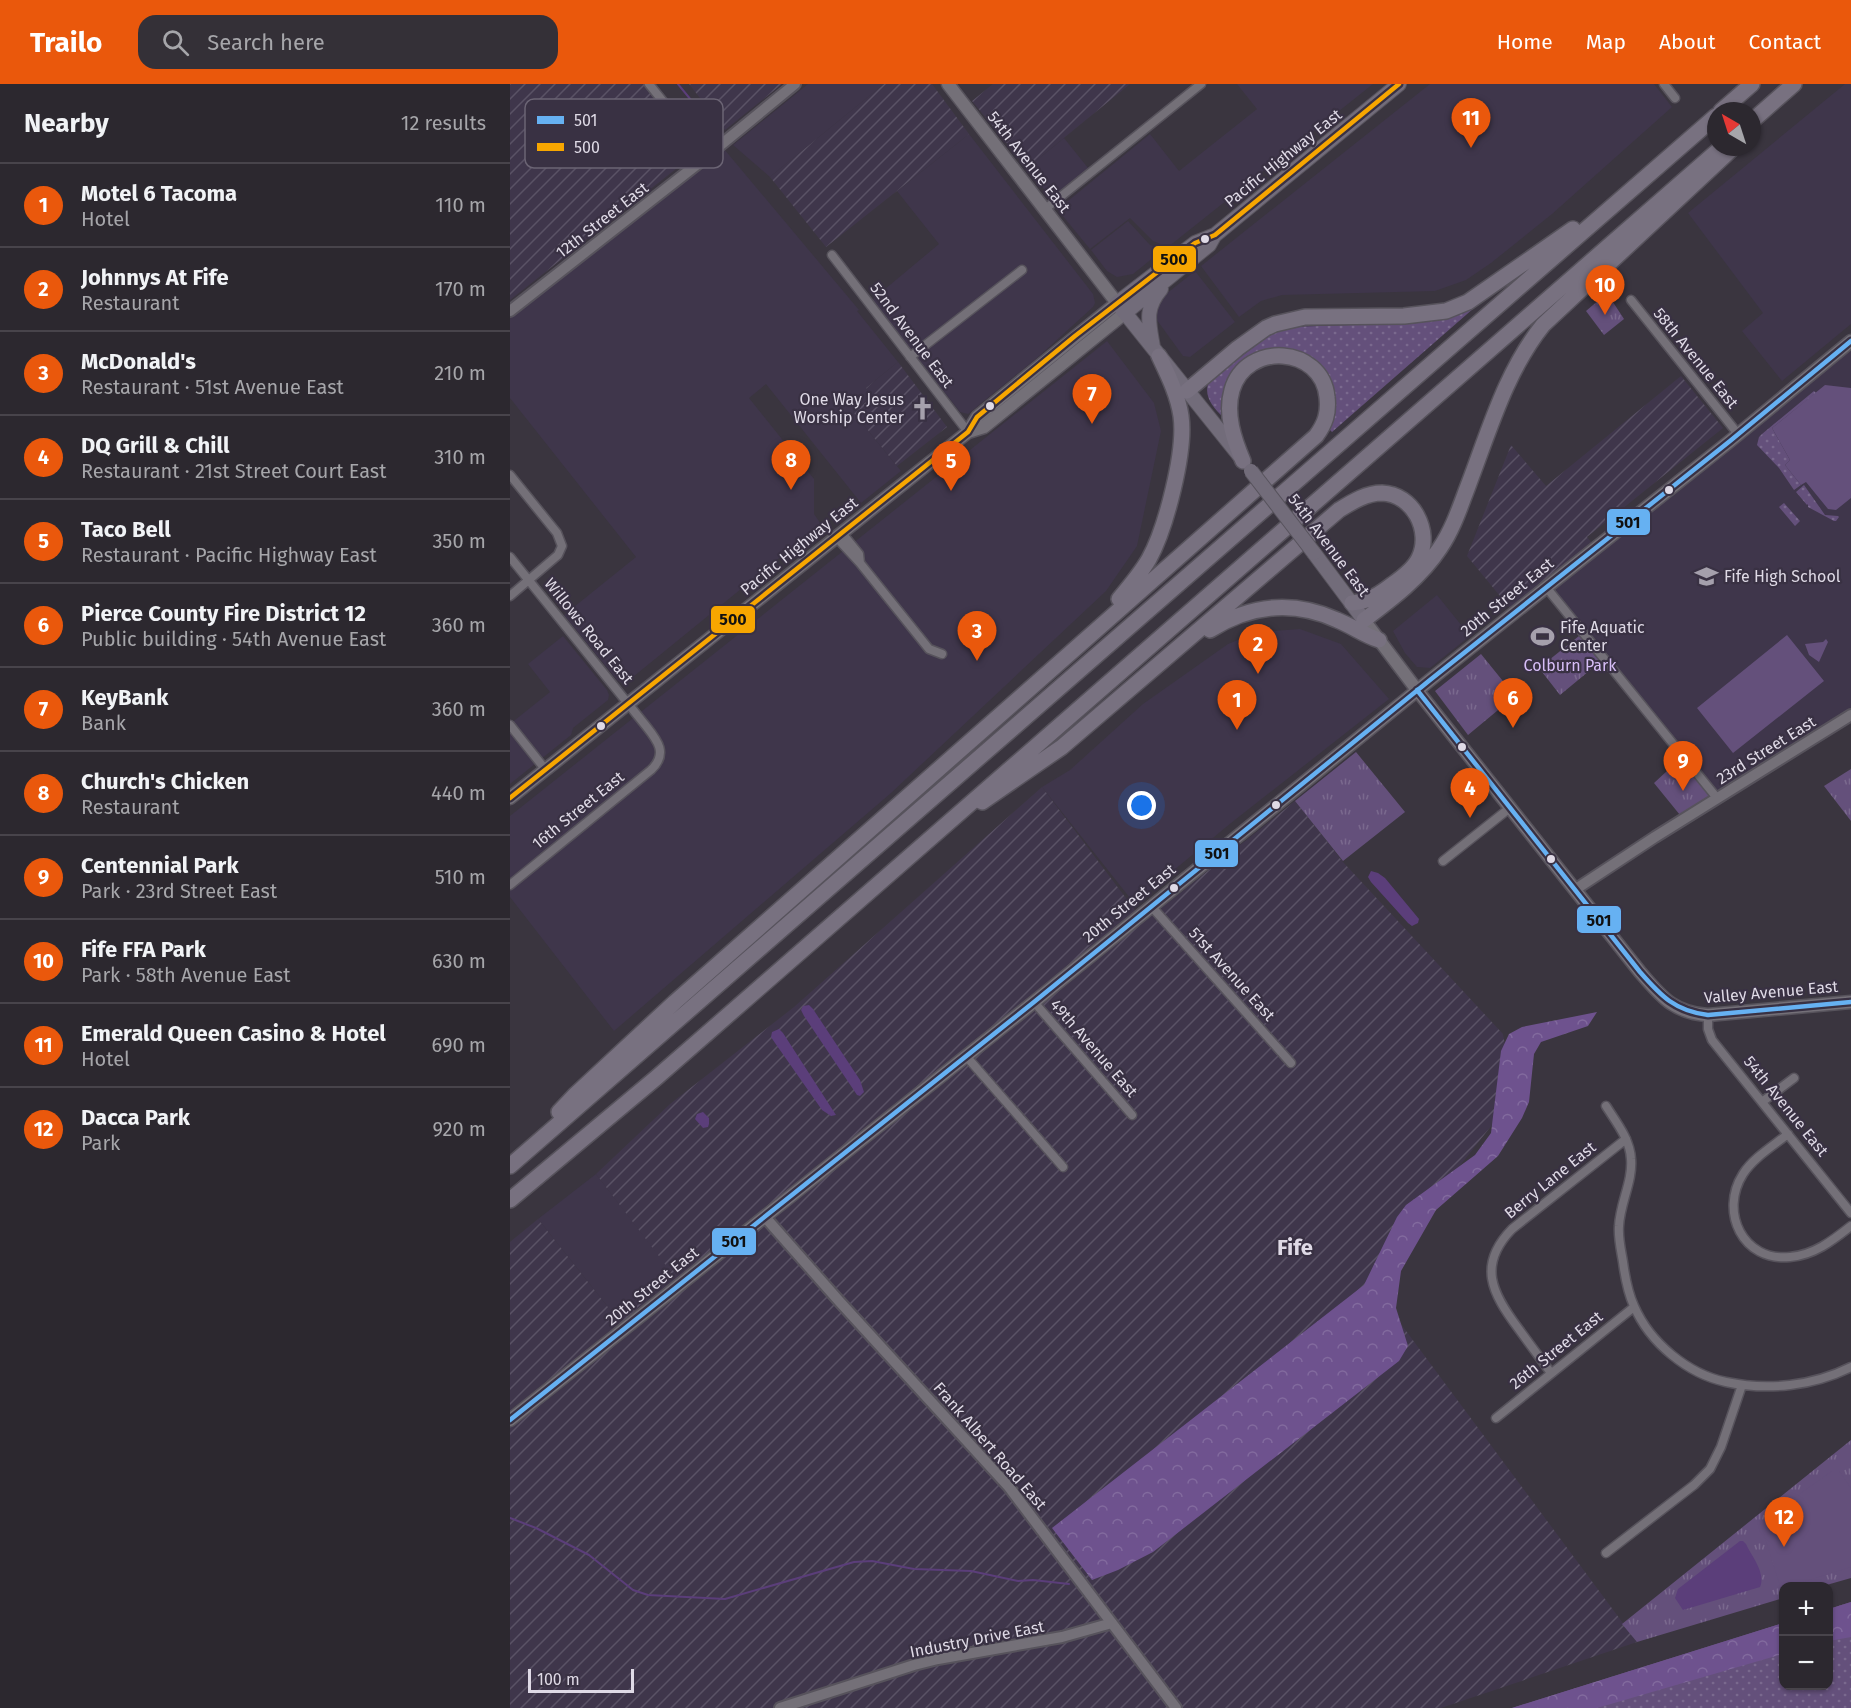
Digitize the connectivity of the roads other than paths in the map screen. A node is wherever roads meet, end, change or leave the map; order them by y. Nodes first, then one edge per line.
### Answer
1 (649, 84) edge
2 (795, 84) edge
3 (948, 84) edge
4 (1202, 84) edge
5 (1399, 84) edge
6 (1664, 84) edge
7 (1752, 84) edge
8 (1794, 84) edge
9 (1675, 98) dead end
10 (661, 99) edge
11 (1731, 102) edge
12 (1770, 105) junction
13 (1761, 113) edge
14 (1761, 116) edge
15 (1707, 124) edge
16 (1688, 140) junction
17 (723, 143) edge
18 (1712, 156) edge
19 (1724, 156) edge
20 (692, 168) edge
21 (1044, 210) junction
22 (1215, 235) junction
23 (832, 255) dead end
24 (1022, 270) dead end
25 (1173, 275) junction
26 (1631, 300) dead end
27 (1121, 308) junction
28 (510, 311) edge
29 (1851, 341) edge
30 (1156, 352) junction
31 (910, 357) junction
32 (1187, 391) junction
33 (968, 432) junction
34 (1738, 434) junction
35 (1247, 466) junction
36 (510, 474) edge
37 (839, 535) junction
38 (510, 557) edge
39 (528, 580) junction
40 (1546, 587) junction
41 (510, 596) edge
42 (1352, 603) junction
43 (1364, 620) junction
44 (1379, 640) junction
45 (942, 654) dead end
46 (1160, 663) junction
47 (1417, 690) junction
48 (629, 703) junction
49 (1851, 715) edge
50 (510, 725) edge
51 (661, 755) joint
52 (545, 769) junction
53 (510, 798) edge
54 (1717, 798) junction
55 (1511, 807) junction
56 (928, 840) junction
57 (845, 851) junction
58 (1443, 861) dead end
59 (510, 885) edge
60 (1576, 889) junction
61 (1151, 906) junction
62 (1034, 1002) junction
63 (1851, 1002) edge
64 (1693, 1014) joint
65 (1708, 1015) junction
66 (966, 1056) junction
67 (1291, 1063) dead end
68 (1794, 1078) dead end
69 (1762, 1102) junction
70 (1606, 1106) dead end
71 (1132, 1115) dead end
72 (1788, 1134) junction
73 (1626, 1139) junction
74 (510, 1165) edge
75 (1063, 1167) dead end
76 (510, 1200) edge
77 (1851, 1213) edge
78 (765, 1217) junction
79 (1851, 1226) edge
80 (1634, 1307) junction
81 (1851, 1367) edge
82 (1551, 1373) junction
83 (1742, 1385) junction
84 (1496, 1418) dead end
85 (510, 1420) edge
86 (1606, 1553) dead end
87 (1112, 1623) junction
88 (780, 1708) edge
89 (1176, 1708) edge

1 - 10 street
2 - 17 street, 12th Street East
3 - 21 main road, 54th Avenue East
4 - 21 street
5 - 22 main road, Pacific Highway East
6 - 9 street
7 - 11 highway
8 - 12 highway
12 - 13 highway
12 - 14 highway
15 - 16 highway
16 - 32 highway
16 - 74 highway
18 - 56 highway
19 - 43 highway
20 - 28 street, 12th Street East
21 - 27 main road, 54th Avenue East
22 - 25 main road, Pacific Highway East
22 - 27 main road, Pacific Highway East
23 - 31 street, 52nd Avenue East
24 - 31 street
25 - 27 main road, Pacific Highway East
25 - 30 main road
26 - 34 street, 58th Avenue East
27 - 30 main road, 54th Avenue East
27 - 33 main road, Pacific Highway East
29 - 34 main road, 20th Street East
30 - 32 main road, 54th Avenue East
30 - 57 highway
31 - 33 street, 52nd Avenue East
32 - 35 main road, 54th Avenue East
33 - 37 main road, Pacific Highway East
34 - 40 main road, 20th Street East
35 - 42 main road, 54th Avenue East, bridge
35 - 57 highway
36 - 39 street
37 - 45 street
37 - 48 main road, Pacific Highway East
38 - 39 street, Willows Road East
39 - 41 street
39 - 48 street, Willows Road East
40 - 47 main road, 20th Street East
40 - 54 street
42 - 43 main road, 54th Avenue East
42 - 46 highway
43 - 44 main road, 54th Avenue East
44 - 46 highway
44 - 47 main road, 54th Avenue East
46 - 56 highway
47 - 55 main road, 54th Avenue East
47 - 61 main road, 20th Street East
48 - 51 street, Willows Road East
48 - 52 main road, Pacific Highway East
49 - 54 street, 23rd Street East
50 - 52 street
51 - 59 street, 16th Street East
52 - 53 main road, Pacific Highway East
54 - 60 street, 23rd Street East
55 - 58 street
55 - 60 main road, 54th Avenue East
56 - 76 highway
57 - 74 highway
60 - 64 main road, 54th Avenue East
61 - 62 main road, 20th Street East
61 - 67 street, 51st Avenue East
62 - 66 main road, 20th Street East
62 - 71 street, 49th Avenue East
63 - 65 main road, Valley Avenue East
64 - 65 main road, Valley Avenue East
65 - 69 street, 54th Avenue East
66 - 75 street
66 - 78 main road, 20th Street East
68 - 69 street
69 - 72 street, 54th Avenue East
70 - 73 street
72 - 77 street, 54th Avenue East
72 - 79 street
73 - 80 street
73 - 82 street, Berry Lane East
78 - 85 main road, 20th Street East
78 - 87 street, Frank Albert Road East
80 - 82 street, 26th Street East
80 - 83 street
81 - 83 street
82 - 84 street, 26th Street East
83 - 86 street
87 - 88 street, Industry Drive East
87 - 89 street, Frank Albert Road East

